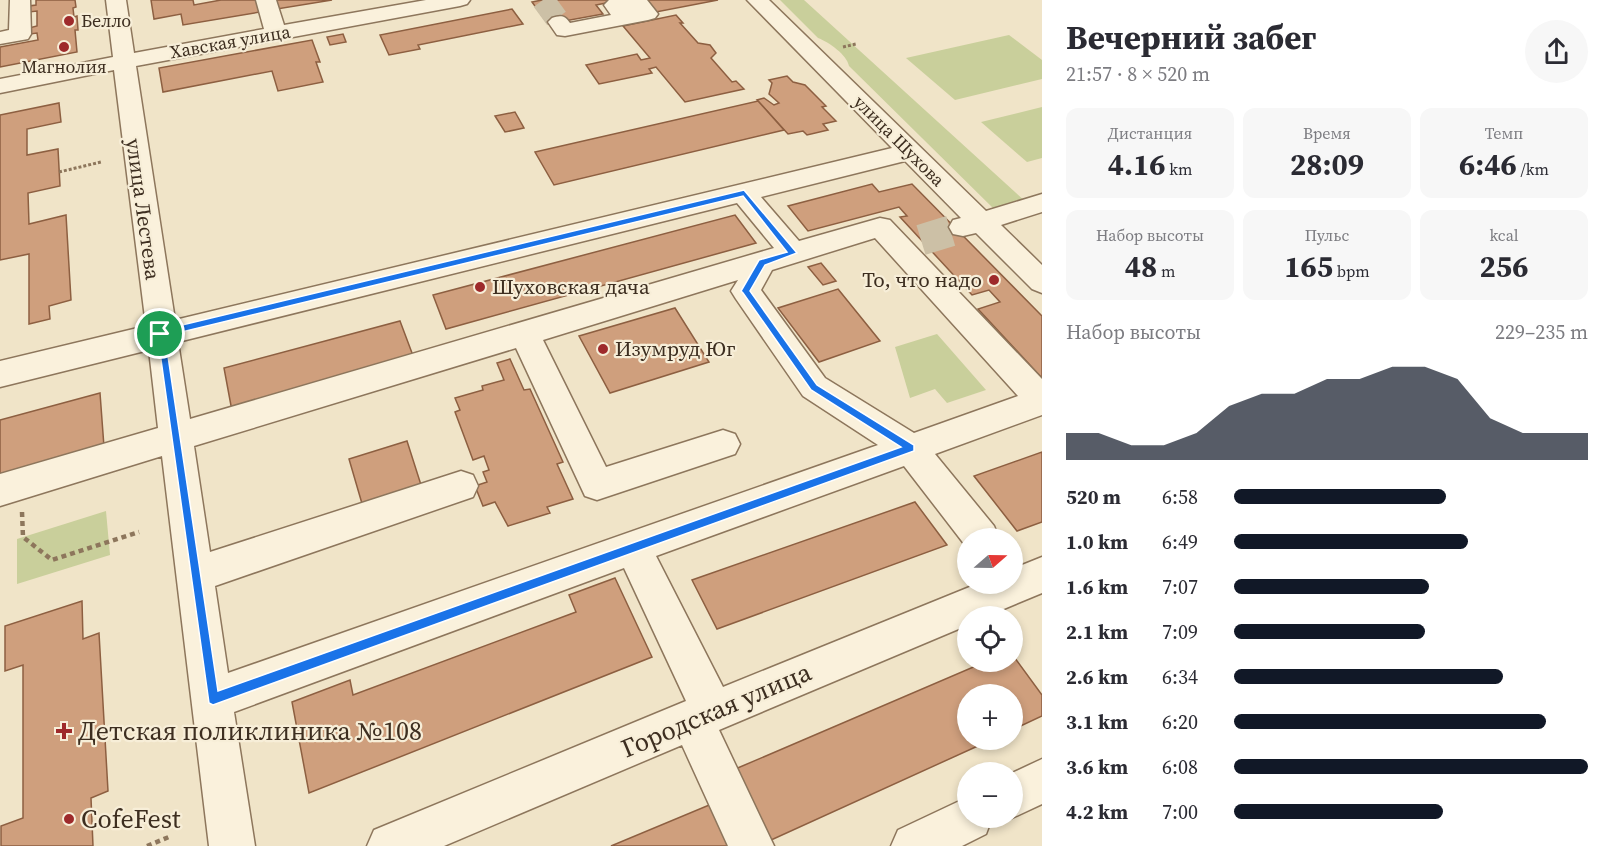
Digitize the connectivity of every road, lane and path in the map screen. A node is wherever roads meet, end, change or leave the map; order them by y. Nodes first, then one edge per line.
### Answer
1 (20, 0) edge
2 (116, 0) edge
3 (266, 0) edge
4 (460, 0) edge
5 (756, 0) edge
6 (412, 4) edge
7 (624, 18) dead end
8 (559, 22) dead end
9 (276, 34) junction
10 (0, 38) edge
11 (856, 44) dead end
12 (843, 48) dead end
13 (123, 62) junction
14 (0, 86) edge
15 (908, 152) junction
16 (101, 162) dead end
17 (59, 172) dead end
18 (744, 193) junction
19 (1042, 203) edge
20 (969, 225) junction
21 (793, 253) junction
22 (762, 262) junction
23 (1036, 268) edge
24 (160, 334) junction
25 (525, 334) junction
26 (0, 375) edge
27 (1042, 401) edge
28 (175, 440) junction
29 (723, 444) dead end
30 (910, 448) junction
31 (461, 486) dead end
32 (0, 490) edge
33 (973, 528) edge
34 (138, 532) dead end
35 (23, 537) dead end
36 (633, 548) junction
37 (195, 575) junction
38 (1024, 580) edge
39 (213, 699) junction
40 (702, 716) junction
41 (1042, 781) edge
42 (1023, 790) edge
43 (957, 824) edge
44 (169, 837) dead end
45 (147, 846) edge
46 (232, 846) edge
47 (390, 846) edge
48 (751, 846) edge
49 (914, 846) edge

1 - 10 street
2 - 13 street, улица Лестева
3 - 9 street
4 - 6 street, Хавская улица
5 - 15 street, улица Шухова
6 - 9 street, Хавская улица
7 - 8 street
9 - 13 street, Хавская улица
11 - 12 path
13 - 14 street, Хавская улица
13 - 24 street, улица Лестева
15 - 18 street
15 - 20 street, улица Шухова
16 - 17 path
18 - 21 street
18 - 24 street
19 - 20 street
20 - 23 street, улица Шухова
21 - 22 street
21 - 27 street
22 - 25 street
22 - 30 street
24 - 26 street
24 - 28 street, улица Лестева
25 - 28 street
25 - 29 street
27 - 30 street
28 - 32 street
28 - 37 street, улица Лестева
30 - 33 street
30 - 36 street
31 - 37 street
34 - 35 path
36 - 39 street
36 - 40 street
37 - 39 street, улица Лестева
38 - 40 street, Городская улица
39 - 46 street, улица Лестева
40 - 47 street, Городская улица
40 - 48 street
41 - 42 street
43 - 49 street
44 - 45 path

